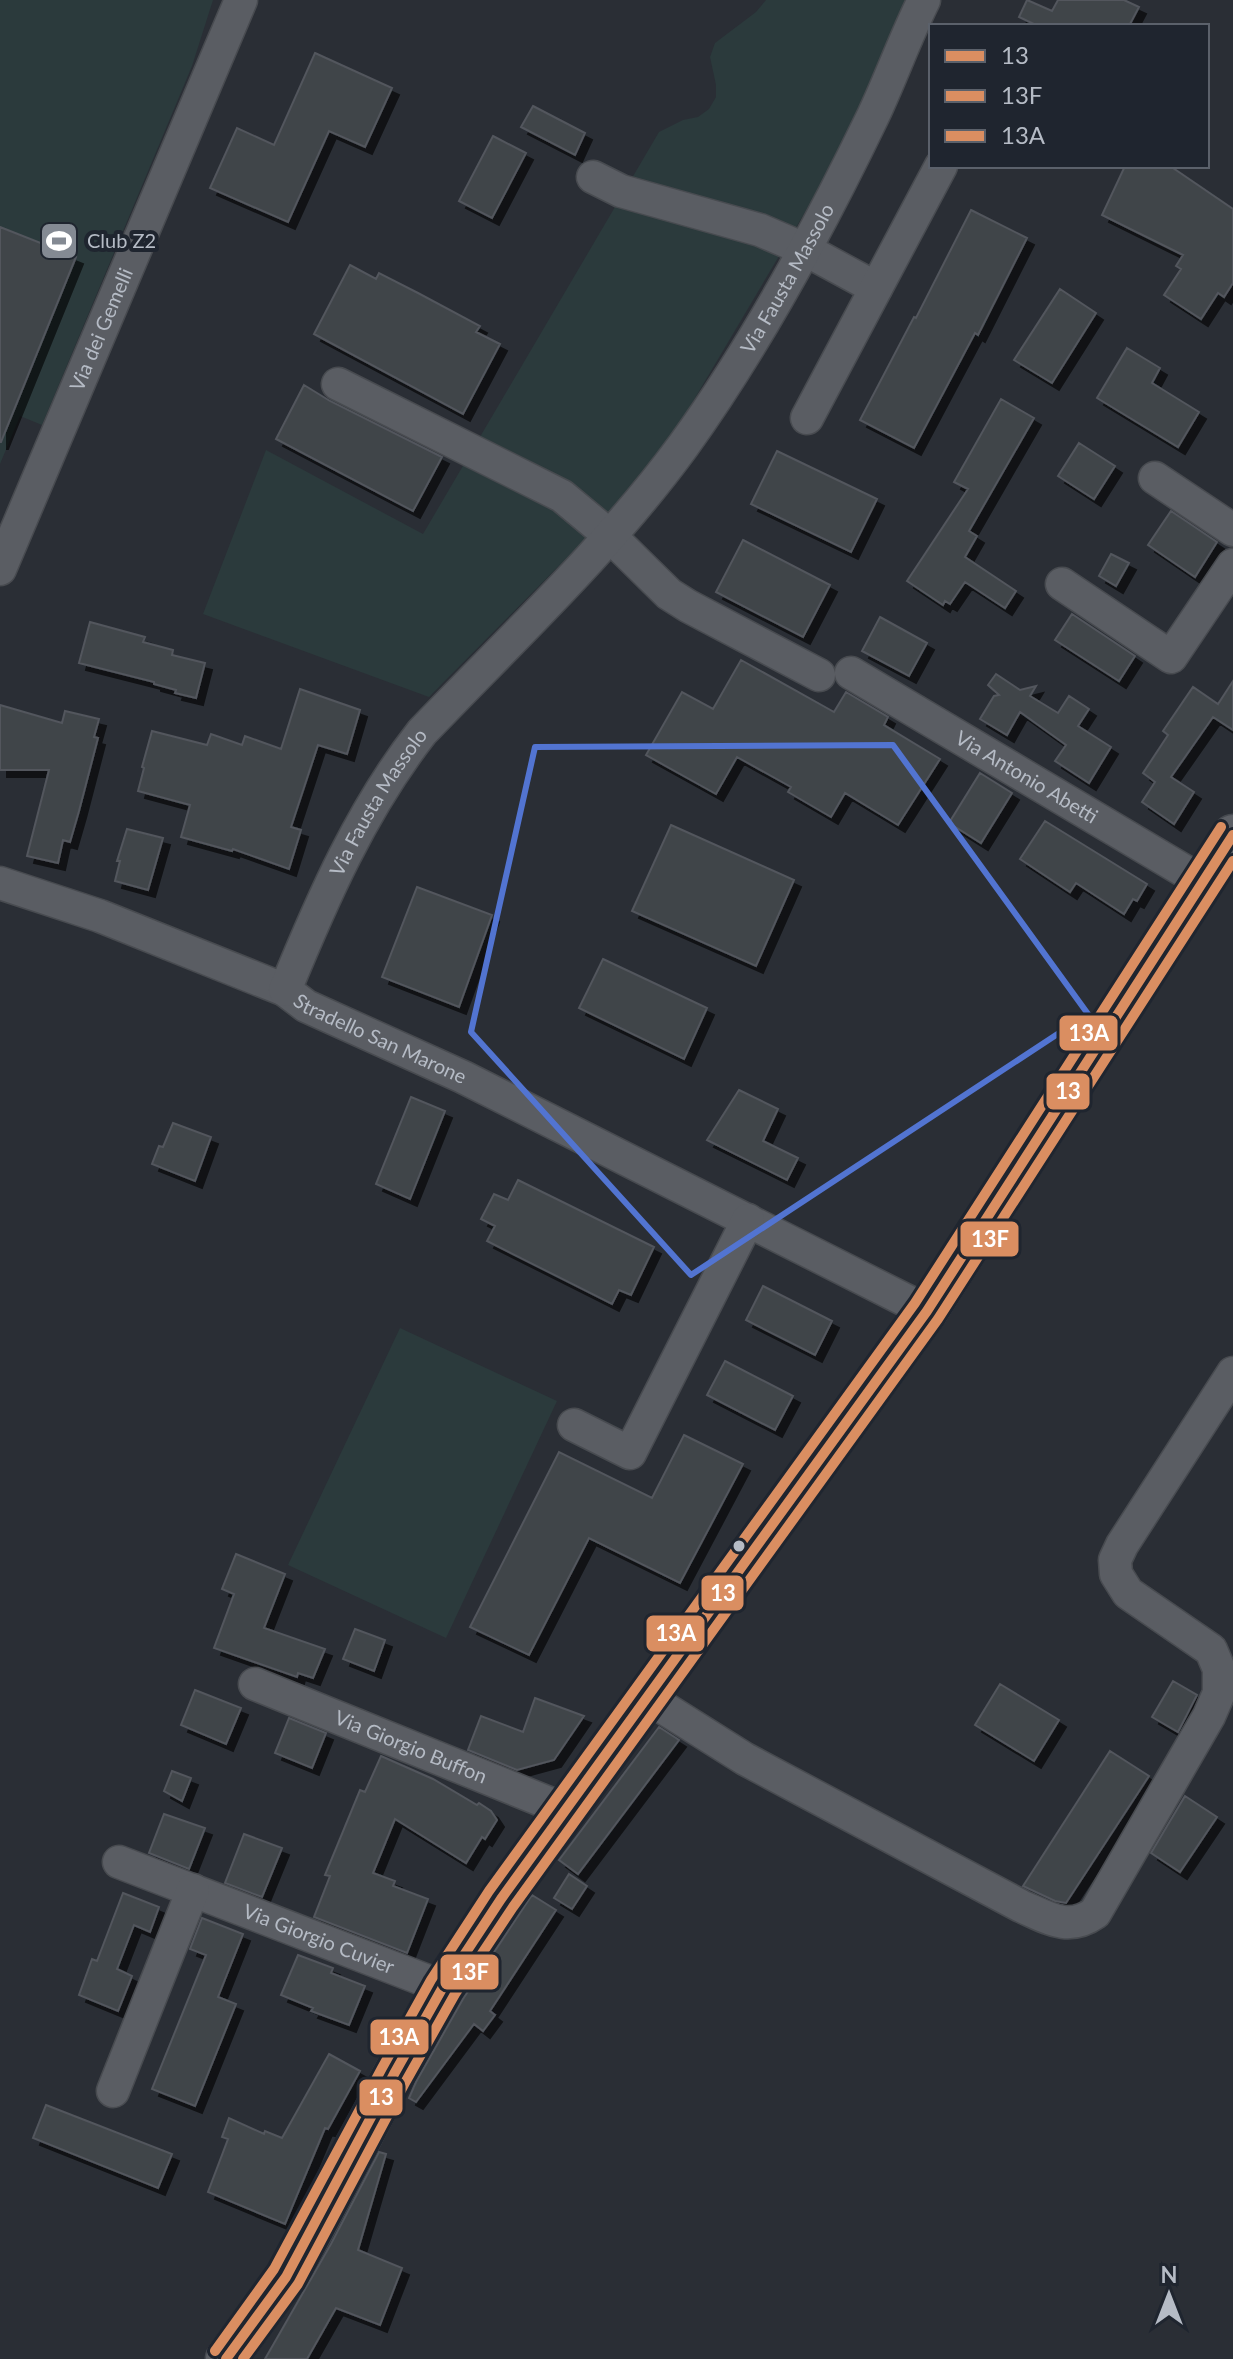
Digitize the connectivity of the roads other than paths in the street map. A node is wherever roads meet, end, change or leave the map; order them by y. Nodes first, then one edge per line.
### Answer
1 (241, 0) edge
2 (924, 0) edge
3 (940, 168) edge
4 (593, 177) dead end
5 (804, 249) junction
6 (876, 288) junction
7 (338, 384) dead end
8 (807, 418) dead end
9 (1155, 478) dead end
10 (1233, 530) edge
11 (610, 536) junction
12 (1233, 565) edge
13 (0, 569) edge
14 (1062, 584) dead end
15 (851, 673) dead end
16 (819, 675) dead end
17 (1233, 835) edge
18 (1203, 882) junction
19 (0, 883) edge
20 (285, 990) junction
21 (748, 1220) junction
22 (927, 1311) junction
23 (1233, 1373) edge
24 (574, 1425) dead end
25 (255, 1684) dead end
26 (648, 1698) junction
27 (566, 1810) junction
28 (119, 1862) dead end
29 (193, 1890) junction
30 (443, 1987) junction
31 (113, 2091) dead end
32 (226, 2359) edge

1 - 13 street, Via dei Gemelli
2 - 5 street, Via Fausta Massolo
3 - 6 street
4 - 5 street
5 - 6 street
5 - 11 street, Via Fausta Massolo
6 - 8 street
7 - 11 street
9 - 10 street
11 - 16 street
11 - 20 street, Via Fausta Massolo
12 - 14 street
15 - 18 street, Via Antonio Abetti
17 - 18 main road
18 - 22 main road
19 - 20 street, Stradello San Marone
20 - 21 street, Stradello San Marone
21 - 22 street, Stradello San Marone
21 - 24 street
22 - 26 main road
23 - 26 street
25 - 27 street, Via Giorgio Buffon
26 - 27 main road
27 - 30 main road
28 - 29 street, Via Giorgio Cuvier
29 - 30 street, Via Giorgio Cuvier
29 - 31 street
30 - 32 main road

